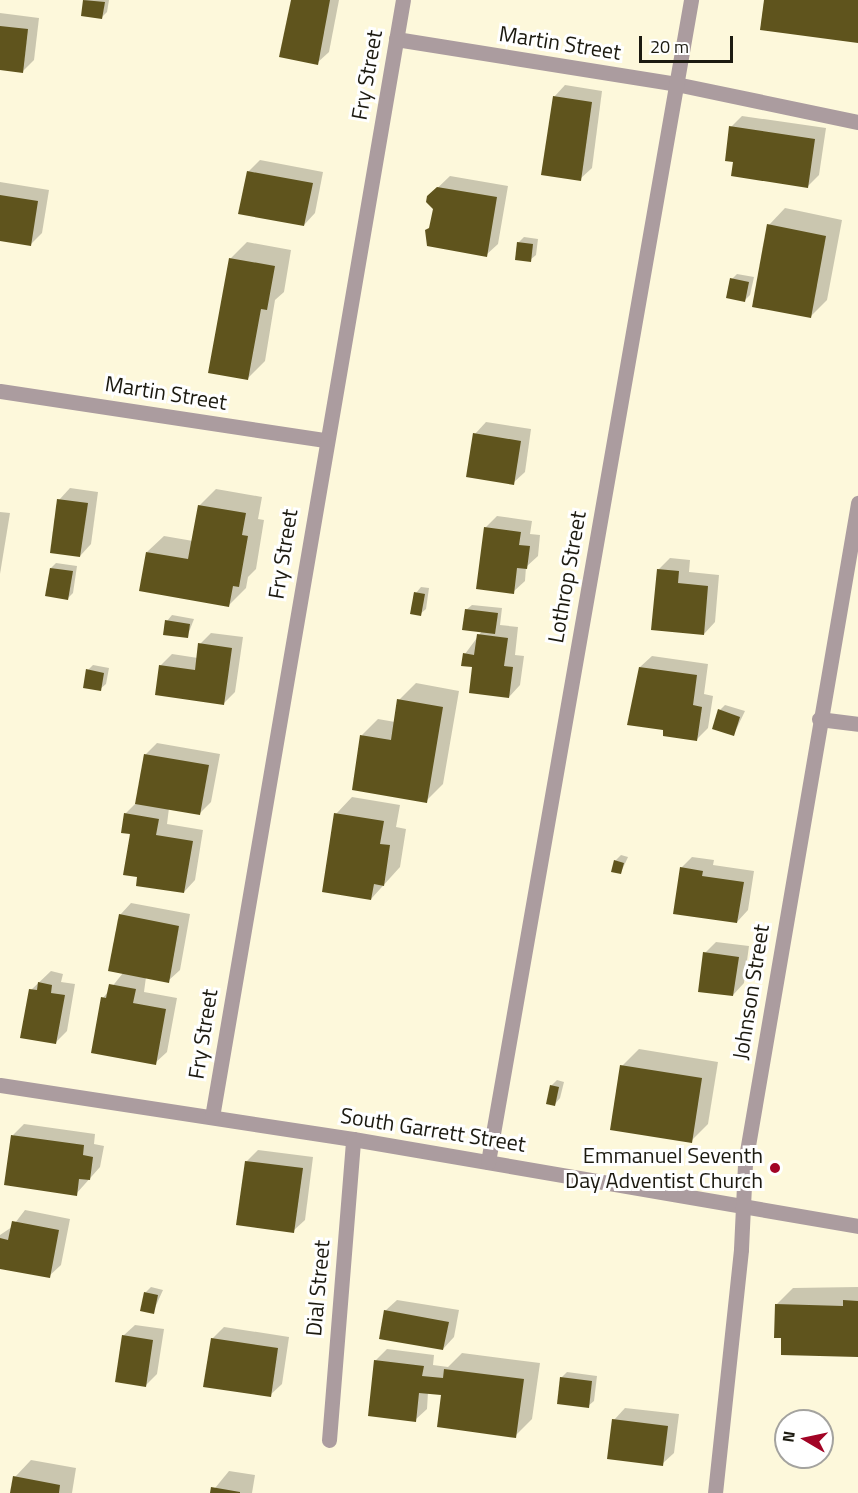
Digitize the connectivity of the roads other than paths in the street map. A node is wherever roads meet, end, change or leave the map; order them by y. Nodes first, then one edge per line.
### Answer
1 (403, 0) edge
2 (691, 0) edge
3 (396, 39) junction
4 (676, 84) junction
5 (858, 122) edge
6 (0, 391) edge
7 (325, 440) junction
8 (858, 503) edge
9 (852, 574) edge
10 (819, 719) junction
11 (858, 724) edge
12 (0, 1085) edge
13 (212, 1117) junction
14 (352, 1140) junction
15 (488, 1162) junction
16 (744, 1205) junction
17 (858, 1226) edge
18 (329, 1440) dead end
19 (715, 1493) edge

1 - 3 street, Fry Street
2 - 4 street, Lothrop Street
3 - 4 street, Martin Street
3 - 7 street, Fry Street
4 - 5 street, Martin Street
4 - 15 street, Lothrop Street
6 - 7 street, Martin Street
7 - 13 street, Fry Street
8 - 9 street, Johnson Street
9 - 10 street, Johnson Street
10 - 11 street
10 - 16 street, Johnson Street
12 - 13 street, South Garrett Street
13 - 14 street, South Garrett Street
14 - 15 street, South Garrett Street
14 - 18 street, Dial Street
15 - 16 street, South Garrett Street
16 - 17 street, South Garrett Street
16 - 19 street, Johnson Street

